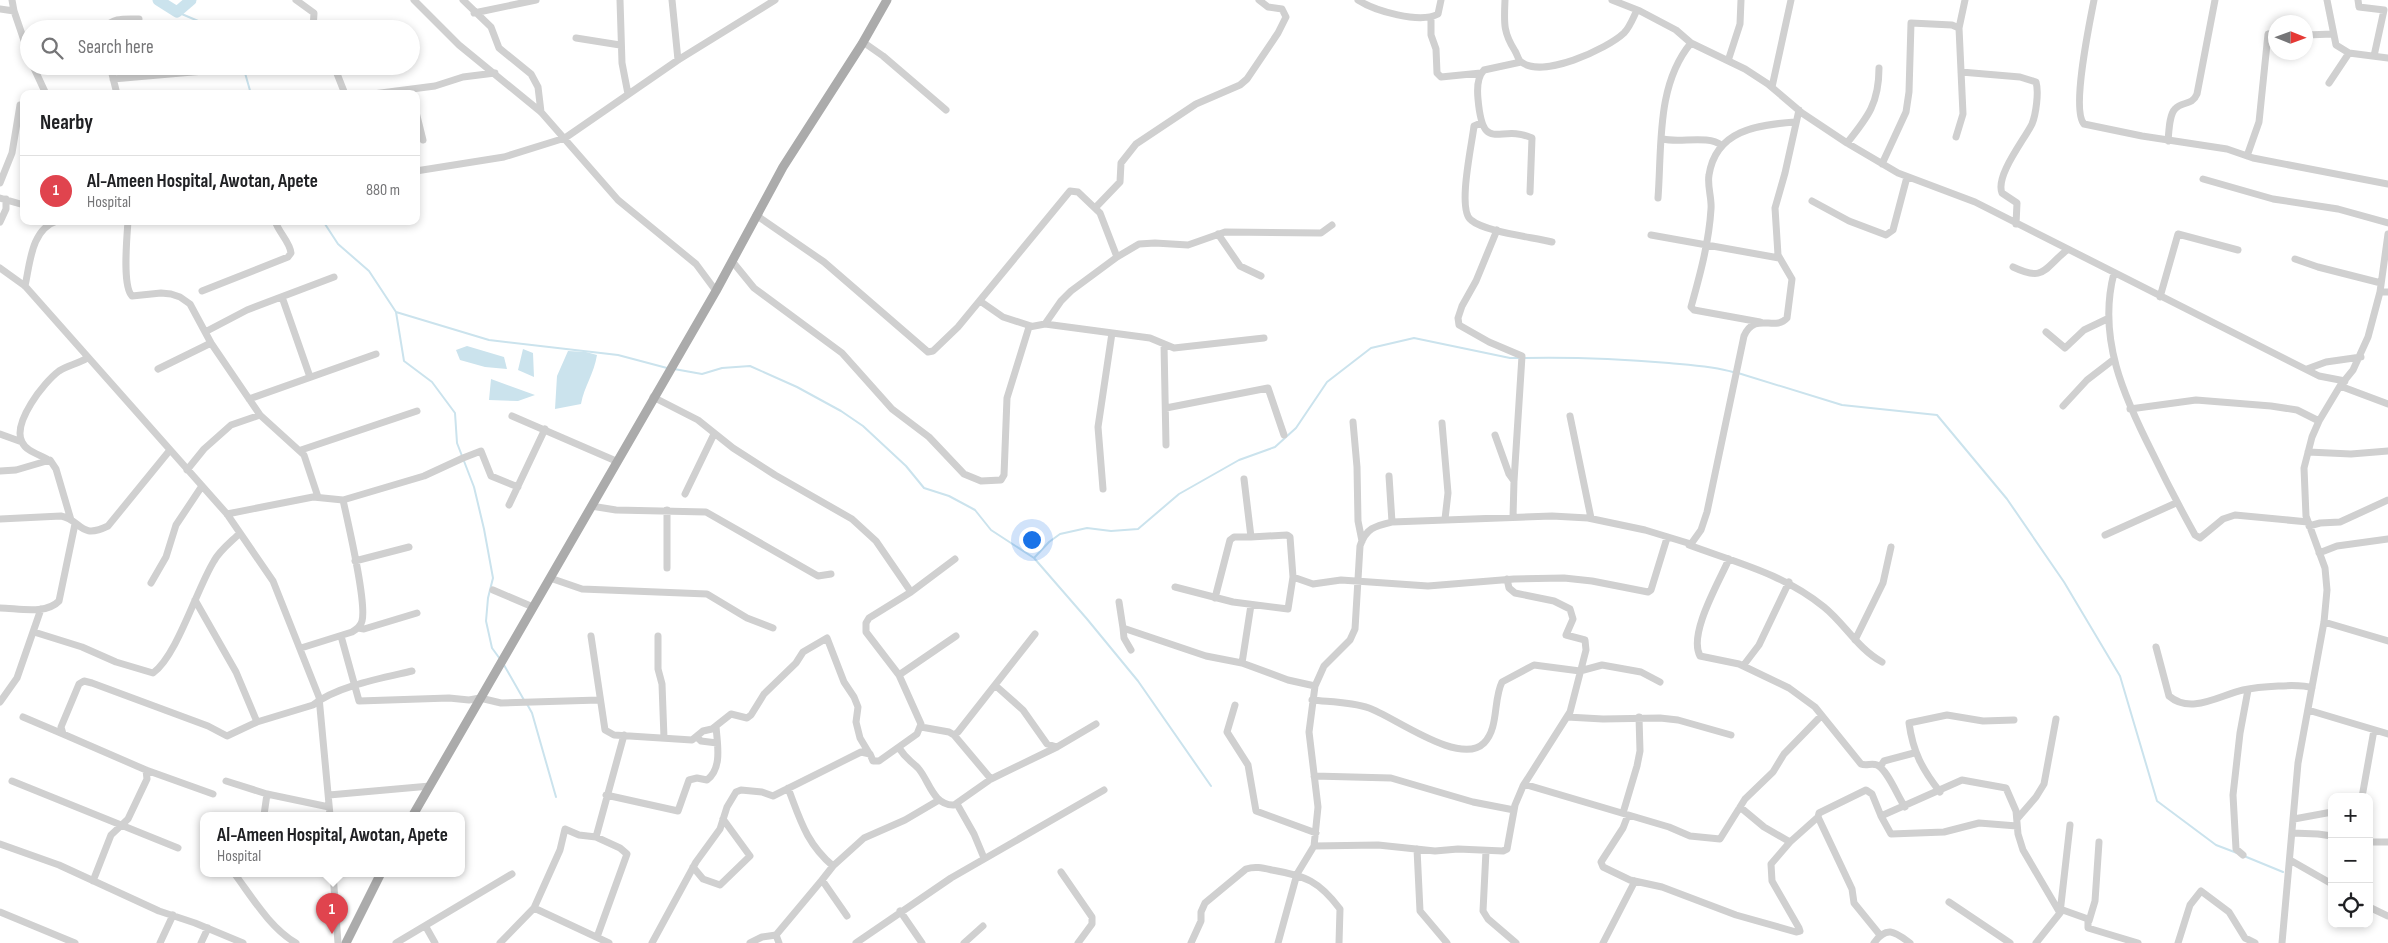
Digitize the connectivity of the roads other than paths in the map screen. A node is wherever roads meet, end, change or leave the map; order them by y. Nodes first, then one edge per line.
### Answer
1 (12, 0) edge
2 (296, 0) edge
3 (414, 0) edge
4 (463, 0) edge
5 (536, 0) edge
6 (620, 0) edge
7 (672, 0) edge
8 (775, 0) edge
9 (887, 0) edge
10 (1259, 0) edge
11 (1358, 0) edge
12 (1441, 0) edge
13 (1505, 0) edge
14 (1612, 0) edge
15 (1741, 0) edge
16 (1791, 0) edge
17 (1965, 0) edge
18 (2094, 0) edge
19 (2215, 0) edge
20 (2327, 0) edge
21 (2358, 0) edge
22 (0, 9) edge
23 (2386, 9) edge
24 (1637, 10) junction
25 (14, 11) junction
26 (474, 13) junction
27 (1431, 18) junction
28 (139, 19) dead end
29 (114, 20) edge
30 (314, 20) edge
31 (20, 28) edge
32 (1959, 28) junction
33 (2268, 34) edge
34 (2333, 34) junction
35 (2313, 35) edge
36 (576, 38) dead end
37 (863, 42) junction
38 (1692, 42) junction
39 (620, 45) junction
40 (2349, 53) junction
41 (2374, 56) junction
42 (2388, 58) edge
43 (678, 60) junction
44 (1728, 61) junction
45 (1521, 62) junction
46 (1879, 68) dead end
47 (1961, 72) junction
48 (495, 73) junction
49 (1481, 73) junction
50 (37, 75) edge
51 (112, 75) edge
52 (158, 75) edge
53 (338, 75) edge
54 (113, 79) junction
55 (2329, 83) dead end
56 (1772, 87) junction
57 (44, 90) edge
58 (116, 90) edge
59 (343, 90) edge
60 (416, 90) edge
61 (628, 94) junction
62 (20, 105) dead end
63 (946, 110) dead end
64 (1799, 110) junction
65 (540, 112) junction
66 (1794, 122) junction
67 (1481, 123) junction
68 (420, 128) edge
69 (1956, 137) dead end
70 (565, 138) junction
71 (1662, 139) junction
72 (423, 140) dead end
73 (2168, 141) junction
74 (1847, 143) junction
75 (1720, 145) junction
76 (2247, 156) junction
77 (1882, 164) junction
78 (420, 170) edge
79 (1907, 177) junction
80 (2203, 179) dead end
81 (0, 183) edge
82 (2388, 184) edge
83 (1530, 192) dead end
84 (3, 198) edge
85 (1658, 198) dead end
86 (1812, 201) dead end
87 (20, 204) edge
88 (1096, 207) junction
89 (756, 215) junction
90 (0, 222) edge
91 (2388, 223) edge
92 (2016, 224) junction
93 (50, 225) edge
94 (128, 225) edge
95 (276, 225) edge
96 (1332, 225) dead end
97 (46, 227) joint
98 (1497, 230) junction
99 (1218, 234) junction
100 (1651, 235) dead end
101 (2388, 235) edge
102 (1552, 242) dead end
103 (1706, 246) junction
104 (2067, 250) junction
105 (2238, 250) dead end
106 (1117, 257) junction
107 (1779, 258) junction
108 (2295, 259) dead end
109 (732, 261) junction
110 (2014, 267) dead end
111 (0, 268) edge
112 (2114, 273) junction
113 (1261, 276) dead end
114 (334, 277) dead end
115 (2381, 283) junction
116 (24, 286) junction
117 (202, 291) dead end
118 (716, 291) junction
119 (2384, 292) edge
120 (282, 297) junction
121 (2160, 297) junction
122 (980, 301) junction
123 (2107, 319) junction
124 (1762, 322) junction
125 (1044, 324) junction
126 (1032, 326) junction
127 (205, 332) junction
128 (2046, 332) dead end
129 (1112, 333) junction
130 (1264, 338) dead end
131 (211, 343) junction
132 (1164, 344) junction
133 (376, 354) dead end
134 (2360, 357) junction
135 (87, 358) junction
136 (2113, 360) junction
137 (158, 369) dead end
138 (2307, 369) junction
139 (310, 377) junction
140 (2342, 383) junction
141 (653, 397) junction
142 (248, 399) junction
143 (2388, 404) edge
144 (2063, 406) dead end
145 (1166, 408) junction
146 (2130, 409) junction
147 (417, 412) dead end
148 (260, 415) junction
149 (512, 416) dead end
150 (1570, 416) dead end
151 (2319, 421) junction
152 (1353, 422) dead end
153 (1442, 424) dead end
154 (545, 429) junction
155 (0, 434) edge
156 (714, 434) junction
157 (1284, 435) dead end
158 (1495, 435) dead end
159 (22, 442) junction
160 (1166, 445) dead end
161 (170, 450) junction
162 (301, 450) junction
163 (2388, 451) edge
164 (2308, 452) junction
165 (47, 459) junction
166 (616, 461) junction
167 (187, 470) junction
168 (0, 471) edge
169 (1389, 476) dead end
170 (1244, 479) dead end
171 (1514, 481) junction
172 (202, 486) junction
173 (518, 487) junction
174 (1103, 489) dead end
175 (685, 494) dead end
176 (318, 497) junction
177 (343, 500) junction
178 (2388, 500) edge
179 (2176, 503) junction
180 (509, 505) dead end
181 (591, 506) junction
182 (668, 510) junction
183 (227, 514) junction
184 (1513, 517) junction
185 (1591, 518) junction
186 (0, 519) edge
187 (1445, 519) junction
188 (73, 522) junction
189 (1392, 522) junction
190 (2309, 524) junction
191 (240, 533) junction
192 (2105, 535) dead end
193 (1251, 537) junction
194 (1667, 538) junction
195 (2388, 539) edge
196 (1362, 541) junction
197 (1688, 545) junction
198 (409, 547) dead end
199 (1891, 547) dead end
200 (2319, 553) junction
201 (956, 559) dead end
202 (1729, 559) junction
203 (355, 560) junction
204 (666, 568) dead end
205 (831, 574) dead end
206 (1293, 577) junction
207 (550, 578) junction
208 (1507, 579) junction
209 (1789, 582) junction
210 (151, 583) dead end
211 (1358, 583) junction
212 (1175, 587) dead end
213 (493, 590) dead end
214 (912, 592) junction
215 (1214, 598) junction
216 (195, 600) junction
217 (1119, 602) dead end
218 (1251, 605) junction
219 (532, 607) junction
220 (0, 608) edge
221 (41, 609) junction
222 (417, 613) dead end
223 (2324, 622) junction
224 (358, 628) junction
225 (773, 628) dead end
226 (1123, 628) junction
227 (34, 632) junction
228 (1035, 634) dead end
229 (341, 636) junction
230 (591, 636) dead end
231 (658, 636) dead end
232 (956, 636) dead end
233 (1855, 640) junction
234 (2388, 641) edge
235 (2156, 647) dead end
236 (301, 648) junction
237 (1131, 650) dead end
238 (1242, 662) junction
239 (1882, 662) dead end
240 (1743, 666) junction
241 (412, 671) dead end
242 (1580, 671) junction
243 (899, 675) junction
244 (1660, 682) dead end
245 (354, 686) junction
246 (996, 686) junction
247 (1315, 686) junction
248 (2312, 688) junction
249 (2248, 690) junction
250 (480, 698) junction
251 (320, 699) junction
252 (599, 700) junction
253 (1312, 700) junction
254 (0, 702) edge
255 (1235, 705) dead end
256 (2308, 710) junction
257 (1822, 716) junction
258 (23, 717) dead end
259 (1568, 717) junction
260 (1639, 717) junction
261 (2056, 719) dead end
262 (2014, 720) dead end
263 (258, 722) junction
264 (1096, 724) dead end
265 (716, 726) junction
266 (921, 727) junction
267 (2374, 730) junction
268 (2388, 733) edge
269 (63, 734) junction
270 (624, 735) junction
271 (954, 735) junction
272 (1731, 735) dead end
273 (697, 737) junction
274 (664, 738) junction
275 (717, 743) junction
276 (1057, 747) junction
277 (899, 748) junction
278 (1914, 753) junction
279 (870, 754) junction
280 (1880, 767) junction
281 (146, 770) junction
282 (1314, 776) junction
283 (992, 778) junction
284 (12, 781) dead end
285 (226, 781) dead end
286 (1524, 784) junction
287 (430, 786) junction
288 (788, 788) junction
289 (1104, 790) dead end
290 (1940, 792) junction
291 (2363, 793) edge
292 (213, 794) dead end
293 (267, 794) junction
294 (329, 795) junction
295 (606, 795) junction
296 (939, 800) junction
297 (957, 804) junction
298 (329, 806) junction
299 (1740, 807) junction
300 (1905, 807) junction
301 (1514, 810) junction
302 (264, 812) edge
303 (330, 812) edge
304 (415, 812) edge
305 (2328, 813) edge
306 (1626, 814) junction
307 (1881, 816) junction
308 (1818, 817) junction
309 (2294, 818) junction
310 (723, 819) junction
311 (2017, 823) junction
312 (2070, 824) dead end
313 (120, 826) junction
314 (1316, 833) junction
315 (2292, 833) junction
316 (2328, 835) edge
317 (596, 837) junction
318 (1790, 842) junction
319 (2099, 842) dead end
320 (2373, 842) edge
321 (2388, 842) edge
322 (0, 844) edge
323 (1314, 846) junction
324 (178, 848) dead end
325 (1417, 849) junction
326 (1486, 851) junction
327 (2243, 855) dead end
328 (984, 858) junction
329 (2290, 860) junction
330 (833, 866) junction
331 (693, 867) junction
332 (1061, 872) dead end
333 (512, 874) dead end
334 (1296, 874) junction
335 (237, 877) edge
336 (333, 877) edge
337 (379, 877) edge
338 (822, 880) junction
339 (1635, 880) junction
340 (93, 881) junction
341 (2330, 883) edge
342 (1949, 902) dead end
343 (534, 908) junction
344 (2373, 909) edge
345 (900, 911) junction
346 (2060, 911) junction
347 (0, 912) edge
348 (173, 915) junction
349 (847, 916) dead end
350 (2388, 916) edge
351 (2089, 921) junction
352 (983, 926) dead end
353 (426, 927) junction
354 (208, 928) junction
355 (1880, 935) junction
356 (597, 937) junction
357 (777, 939) edge
358 (853, 942) edge
359 (75, 943) edge
360 (160, 943) edge
361 (200, 943) edge
362 (243, 943) edge
363 (296, 943) edge
364 (338, 943) edge
365 (346, 943) edge
366 (396, 943) edge
367 (435, 943) edge
368 (500, 943) edge
369 (609, 943) edge
370 (652, 943) edge
371 (750, 943) edge
372 (922, 943) edge
373 (964, 943) edge
374 (1078, 943) edge
375 (1190, 943) edge
376 (1278, 943) edge
377 (1339, 943) edge
378 (1447, 943) edge
379 (1516, 943) edge
380 (1607, 943) edge
381 (1874, 943) edge
382 (1910, 943) edge
383 (2010, 943) edge
384 (2036, 943) edge
385 (2138, 943) edge
386 (2178, 943) edge
387 (2255, 943) edge
388 (2282, 943) edge

1 - 25 street
2 - 30 street
3 - 48 street
4 - 26 street
5 - 26 street
6 - 39 street
7 - 43 street
8 - 43 street
9 - 37 main road
10 - 88 street
11 - 27 street
12 - 27 street
13 - 45 street
14 - 24 street
15 - 44 street
16 - 56 street
17 - 32 street
18 - 73 street
19 - 73 street
20 - 34 street
21 - 23 street
22 - 25 street
23 - 41 street
24 - 38 street
24 - 45 street
25 - 31 street
26 - 65 street
27 - 49 street
28 - 29 street
32 - 47 street
32 - 77 street
33 - 76 street
34 - 35 street
34 - 40 street
36 - 39 street
37 - 63 street
37 - 89 main road
38 - 44 street
38 - 71 street
39 - 61 street
40 - 41 street
40 - 55 street
41 - 42 street
43 - 61 street
44 - 56 street
45 - 49 street
46 - 74 street
47 - 69 street
47 - 92 street
48 - 60 street
48 - 65 street
49 - 67 street
50 - 57 street
51 - 54 street
52 - 54 street
53 - 59 street
54 - 58 street
56 - 64 street
61 - 70 street
62 - 81 street
64 - 66 street
64 - 74 street
65 - 70 street
66 - 75 street
66 - 107 street
67 - 83 street
67 - 98 street
68 - 72 street
70 - 78 street
70 - 118 street
71 - 75 street
71 - 85 street
73 - 76 street
74 - 77 street
75 - 103 street
76 - 82 street
77 - 79 street
79 - 86 street
79 - 92 street
80 - 91 street
84 - 87 street
84 - 90 street
88 - 106 street
88 - 122 street
89 - 109 main road
89 - 122 street
92 - 104 street
93 - 97 street
94 - 127 street
95 - 117 street
96 - 99 street
97 - 116 street
98 - 102 street
98 - 171 street
99 - 106 street
99 - 113 street
100 - 103 street
101 - 115 street
103 - 107 street
103 - 124 street
104 - 110 street
104 - 112 street
105 - 121 street
106 - 125 street
107 - 124 street
108 - 115 street
109 - 118 main road
109 - 126 street
111 - 116 street
112 - 121 street
112 - 123 street
114 - 120 street
115 - 119 street
116 - 135 street
118 - 141 main road
119 - 134 street
120 - 127 street
120 - 139 street
121 - 138 street
122 - 126 street
123 - 128 street
123 - 136 street
124 - 197 street
125 - 126 street
125 - 129 street
127 - 131 street
129 - 132 street
129 - 174 street
130 - 132 street
131 - 137 street
131 - 142 street
132 - 145 street
133 - 139 street
134 - 138 street
134 - 140 street
135 - 159 street
135 - 161 street
136 - 144 street
136 - 146 street
138 - 140 street
139 - 142 street
140 - 143 street
140 - 151 street
141 - 156 street
141 - 166 main road
142 - 148 street
145 - 157 street
145 - 160 street
146 - 151 street
146 - 179 street
147 - 162 street
148 - 162 street
148 - 167 street
149 - 154 street
150 - 185 street
151 - 164 street
152 - 196 street
153 - 187 street
154 - 166 street
154 - 173 street
155 - 159 street
156 - 175 street
156 - 214 street
158 - 171 street
159 - 165 street
161 - 167 street
161 - 188 street
162 - 176 street
163 - 164 street
164 - 190 street
165 - 168 street
165 - 188 street
166 - 181 main road
167 - 172 street
169 - 189 street
170 - 193 street
171 - 184 street
172 - 183 street
172 - 210 street
173 - 177 street
173 - 180 street
176 - 177 street
176 - 183 street
177 - 203 street
178 - 190 street
179 - 190 street
179 - 192 street
181 - 182 street
181 - 207 main road
182 - 204 street
182 - 205 street
183 - 191 street
184 - 185 street
184 - 187 street
185 - 194 street
186 - 188 street
187 - 189 street
188 - 221 street
189 - 196 street
190 - 200 street
191 - 216 street
191 - 236 street
193 - 206 street
193 - 215 street
194 - 197 street
194 - 208 street
195 - 200 street
196 - 211 street
197 - 202 street
198 - 203 street
199 - 233 street
200 - 223 street
201 - 214 street
202 - 209 street
202 - 240 street
203 - 224 street
206 - 211 street
206 - 218 street
207 - 219 main road
207 - 225 street
208 - 211 street
208 - 242 street
209 - 233 street
209 - 240 street
211 - 247 street
212 - 215 street
213 - 219 street
214 - 243 street
215 - 218 street
216 - 227 street
216 - 263 street
217 - 226 street
218 - 238 street
219 - 250 main road
220 - 221 street
221 - 227 street
222 - 224 street
223 - 234 street
223 - 248 street
224 - 229 street
226 - 237 street
226 - 238 street
227 - 254 street
228 - 246 street
229 - 236 street
229 - 245 street
230 - 252 street
231 - 274 street
232 - 243 street
233 - 239 street
235 - 249 street
236 - 251 street
238 - 247 street
240 - 257 street
241 - 245 street
242 - 244 street
242 - 253 street
242 - 259 street
243 - 266 street
245 - 250 street
245 - 251 street
246 - 271 street
246 - 276 street
247 - 253 street
248 - 249 street
248 - 256 street
249 - 327 street
250 - 252 street
250 - 287 main road
251 - 263 street
251 - 294 street
252 - 270 street
253 - 282 street
255 - 314 street
256 - 267 street
256 - 309 street
257 - 280 street
257 - 299 street
258 - 269 street
259 - 260 street
259 - 286 street
260 - 272 street
260 - 306 street
261 - 311 street
262 - 278 street
263 - 269 street
264 - 276 street
265 - 273 street
265 - 275 street
265 - 279 street
266 - 271 street
266 - 277 street
267 - 268 street
267 - 291 street
269 - 281 street
270 - 274 street
270 - 295 street
271 - 283 street
273 - 274 street
273 - 275 street
275 - 295 street
276 - 283 street
277 - 279 street
277 - 296 street
278 - 280 street
278 - 290 street
279 - 288 street
280 - 300 street
281 - 292 street
281 - 313 street
282 - 301 street
282 - 314 street
283 - 297 street
284 - 313 street
285 - 293 street
286 - 301 street
286 - 306 street
287 - 294 street
287 - 304 main road
288 - 310 street
288 - 330 street
289 - 328 street
290 - 300 street
290 - 311 street
293 - 298 street
293 - 302 street
294 - 298 street
295 - 317 street
296 - 297 street
296 - 330 street
297 - 328 street
298 - 303 street
299 - 306 street
299 - 318 street
300 - 307 street
301 - 326 street
305 - 309 street
306 - 339 street
307 - 308 street
307 - 311 street
308 - 318 street
308 - 355 street
309 - 315 street
310 - 331 street
310 - 331 street
311 - 346 street
312 - 346 street
313 - 324 street
313 - 340 street
314 - 323 street
315 - 316 street
315 - 329 street
317 - 343 street
317 - 356 street
318 - 339 street
319 - 351 street
320 - 321 street
322 - 340 street
323 - 325 street
323 - 334 street
325 - 326 street
325 - 378 street
326 - 379 street
328 - 345 street
329 - 341 street
329 - 388 street
330 - 338 street
331 - 370 street
332 - 374 street
333 - 353 street
334 - 375 street
334 - 376 street
334 - 377 street
335 - 363 street
336 - 364 street
337 - 365 main road
338 - 349 street
338 - 357 street
339 - 380 street
340 - 348 street
342 - 383 street
343 - 356 street
343 - 368 street
344 - 350 street
345 - 358 street
345 - 372 street
346 - 351 street
346 - 384 street
347 - 359 street
348 - 354 street
348 - 360 street
351 - 385 street
352 - 373 street
353 - 366 street
353 - 367 street
354 - 361 street
354 - 362 street
355 - 381 street
355 - 382 street
356 - 369 street
357 - 371 street
386 - 387 street

